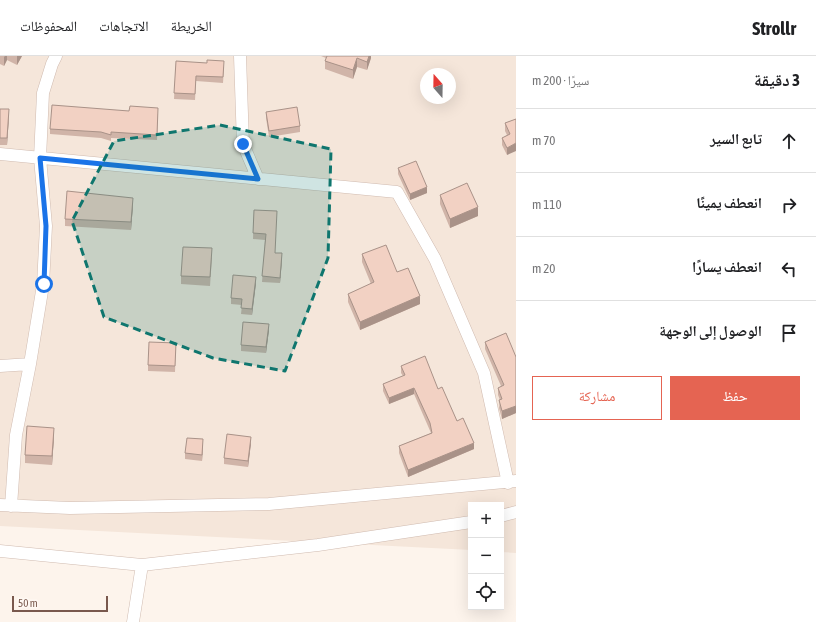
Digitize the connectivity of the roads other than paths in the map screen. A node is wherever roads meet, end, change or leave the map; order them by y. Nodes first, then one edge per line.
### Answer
1 (56, 56) edge
2 (240, 56) edge
3 (0, 154) edge
4 (40, 158) junction
5 (258, 179) junction
6 (30, 364) junction
7 (0, 366) edge
8 (512, 482) edge
9 (6, 506) edge
10 (516, 512) edge
11 (504, 515) edge
12 (468, 522) edge
13 (0, 551) edge
14 (142, 565) junction
15 (133, 622) edge

1 - 4 street
2 - 5 street
3 - 4 street
4 - 5 street
4 - 6 street
5 - 8 street
6 - 7 street
6 - 9 street
8 - 9 street
10 - 11 street
12 - 14 street
13 - 14 street
14 - 15 street

